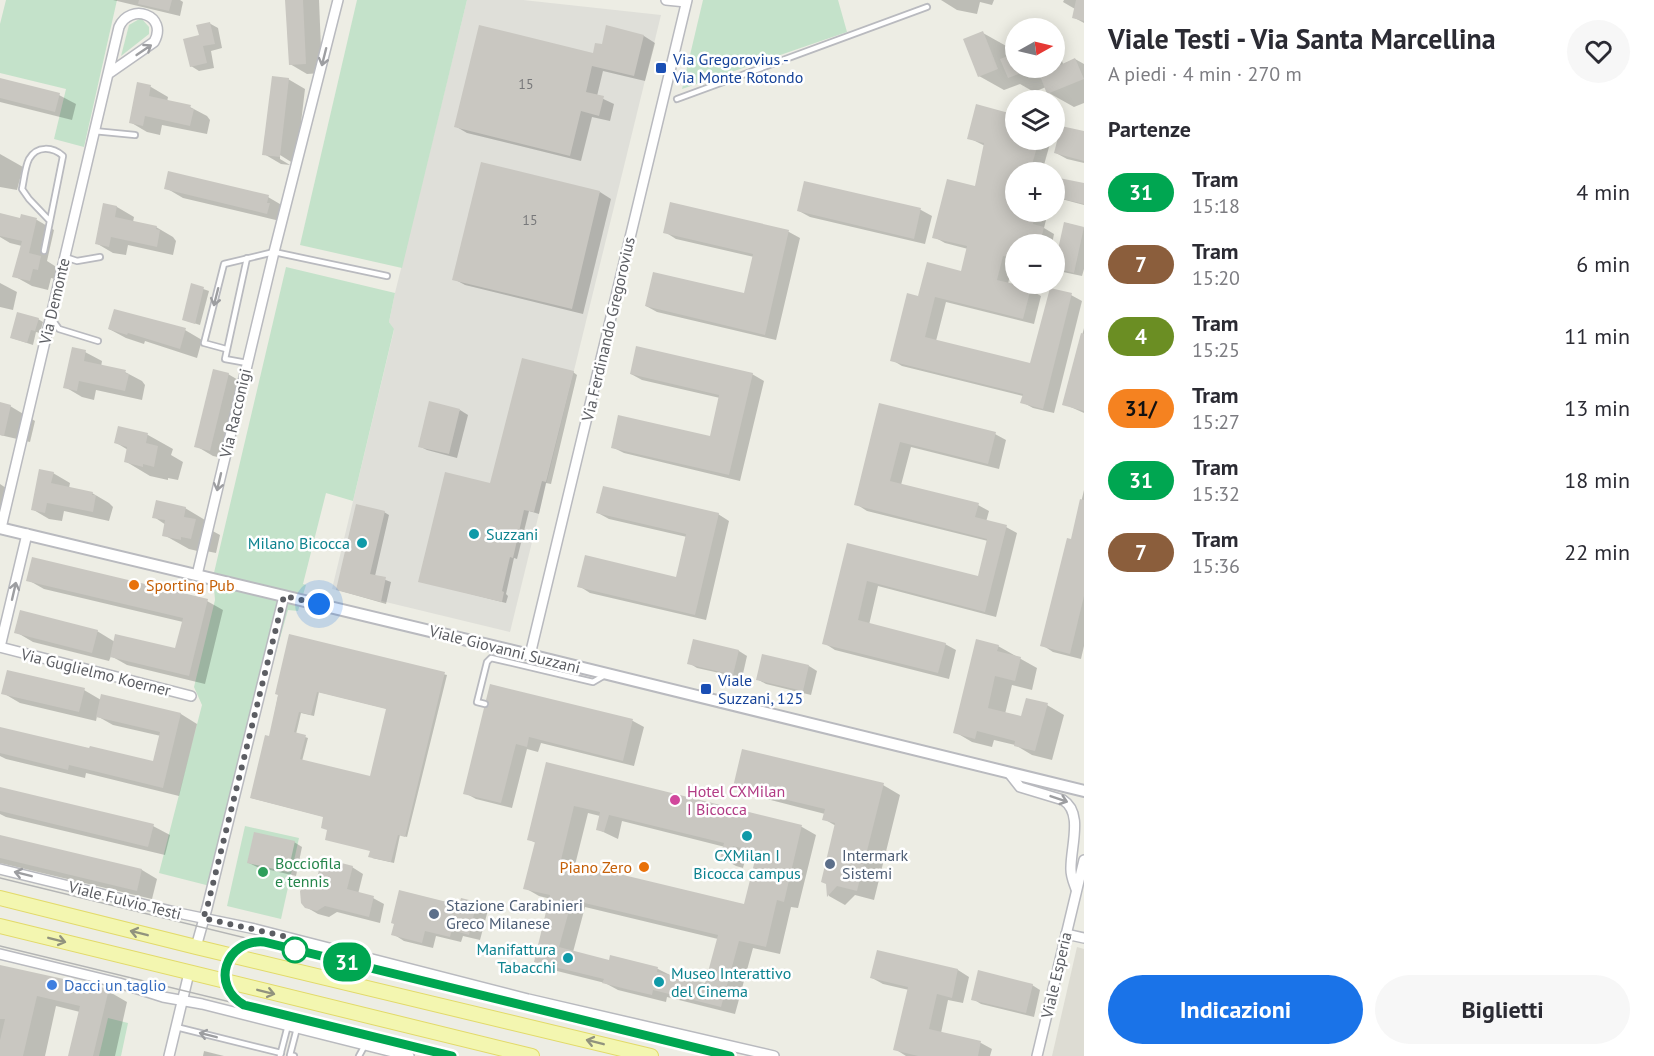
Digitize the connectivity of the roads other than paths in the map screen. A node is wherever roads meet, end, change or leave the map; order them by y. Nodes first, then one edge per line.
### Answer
1 (338, 0) edge
2 (666, 0) edge
3 (687, 1) edge
4 (927, 7) dead end
5 (108, 74) junction
6 (677, 99) dead end
7 (94, 131) junction
8 (135, 135) dead end
9 (49, 220) junction
10 (44, 251) dead end
11 (274, 252) junction
12 (64, 257) junction
13 (100, 257) dead end
14 (248, 258) junction
15 (387, 276) dead end
16 (50, 317) junction
17 (98, 341) dead end
18 (226, 349) junction
19 (247, 363) junction
20 (0, 528) edge
21 (27, 534) junction
22 (197, 575) junction
23 (284, 596) junction
24 (0, 648) edge
25 (530, 655) junction
26 (607, 674) junction
27 (191, 696) dead end
28 (485, 704) dead end
29 (1009, 773) junction
30 (1084, 791) edge
31 (1084, 860) edge
32 (0, 869) edge
33 (1076, 891) junction
34 (0, 898) edge
35 (203, 918) junction
36 (0, 926) edge
37 (1066, 934) junction
38 (1084, 938) edge
39 (196, 947) junction
40 (0, 954) edge
41 (189, 973) junction
42 (182, 1001) junction
43 (292, 1027) junction
44 (176, 1028) junction
45 (366, 1045) junction
46 (280, 1054) edge
47 (169, 1056) edge
48 (294, 1056) edge
49 (359, 1056) edge
50 (409, 1056) edge
51 (532, 1056) edge
52 (651, 1056) edge
53 (774, 1056) edge
54 (1037, 1056) edge

1 -> 11 street, Via Racconigi
2 - 3 street
3 - 25 street, Via Ferdinando Gregorovius
4 - 6 lane
5 -> 5 street, Via Demonte
5 - 7 street, Via Demonte
7 - 8 lane
7 - 12 street, Via Demonte
9 - 9 lane, Via Demonte
9 - 10 lane, Via Demonte
11 - 14 lane, Via Racconigi
11 - 15 lane, Via Racconigi
11 - 19 street, Via Racconigi
12 - 13 lane
12 - 16 street, Via Demonte
14 - 18 lane, Via Racconigi
14 -> 18 lane, Via Racconigi
16 - 17 lane
16 - 20 street, Via Demonte
18 - 19 lane
19 -> 22 street, Via Racconigi
20 - 21 street, Viale Giovanni Suzzani
21 - 22 street, Viale Giovanni Suzzani
24 -> 21 street
22 - 23 street, Viale Giovanni Suzzani
23 - 25 street, Viale Giovanni Suzzani
23 - 35 street
24 - 27 street, Via Guglielmo Koerner
25 - 26 street, Viale Giovanni Suzzani
26 - 28 lane
26 - 29 street, Viale Giovanni Suzzani
29 - 30 street, Viale Giovanni Suzzani
29 -> 33 street, Viale Giovanni Suzzani
31 - 33 street, Viale Esperia
35 -> 32 street, Viale Fulvio Testi
33 - 37 street, Viale Esperia
39 -> 34 main road, Viale Fulvio Testi
35 - 39 street
35 - 53 street, Viale Fulvio Testi
36 -> 41 main road
37 - 38 street
37 - 54 street, Viale Esperia
39 - 41 main road
52 -> 39 main road, Viale Fulvio Testi
40 - 42 street
41 - 42 street
41 -> 51 main road
42 - 43 street
42 - 44 street
43 - 45 street
43 - 46 lane
43 - 48 lane
46 -> 44 lane
44 - 47 street
45 - 49 lane
45 - 50 street

